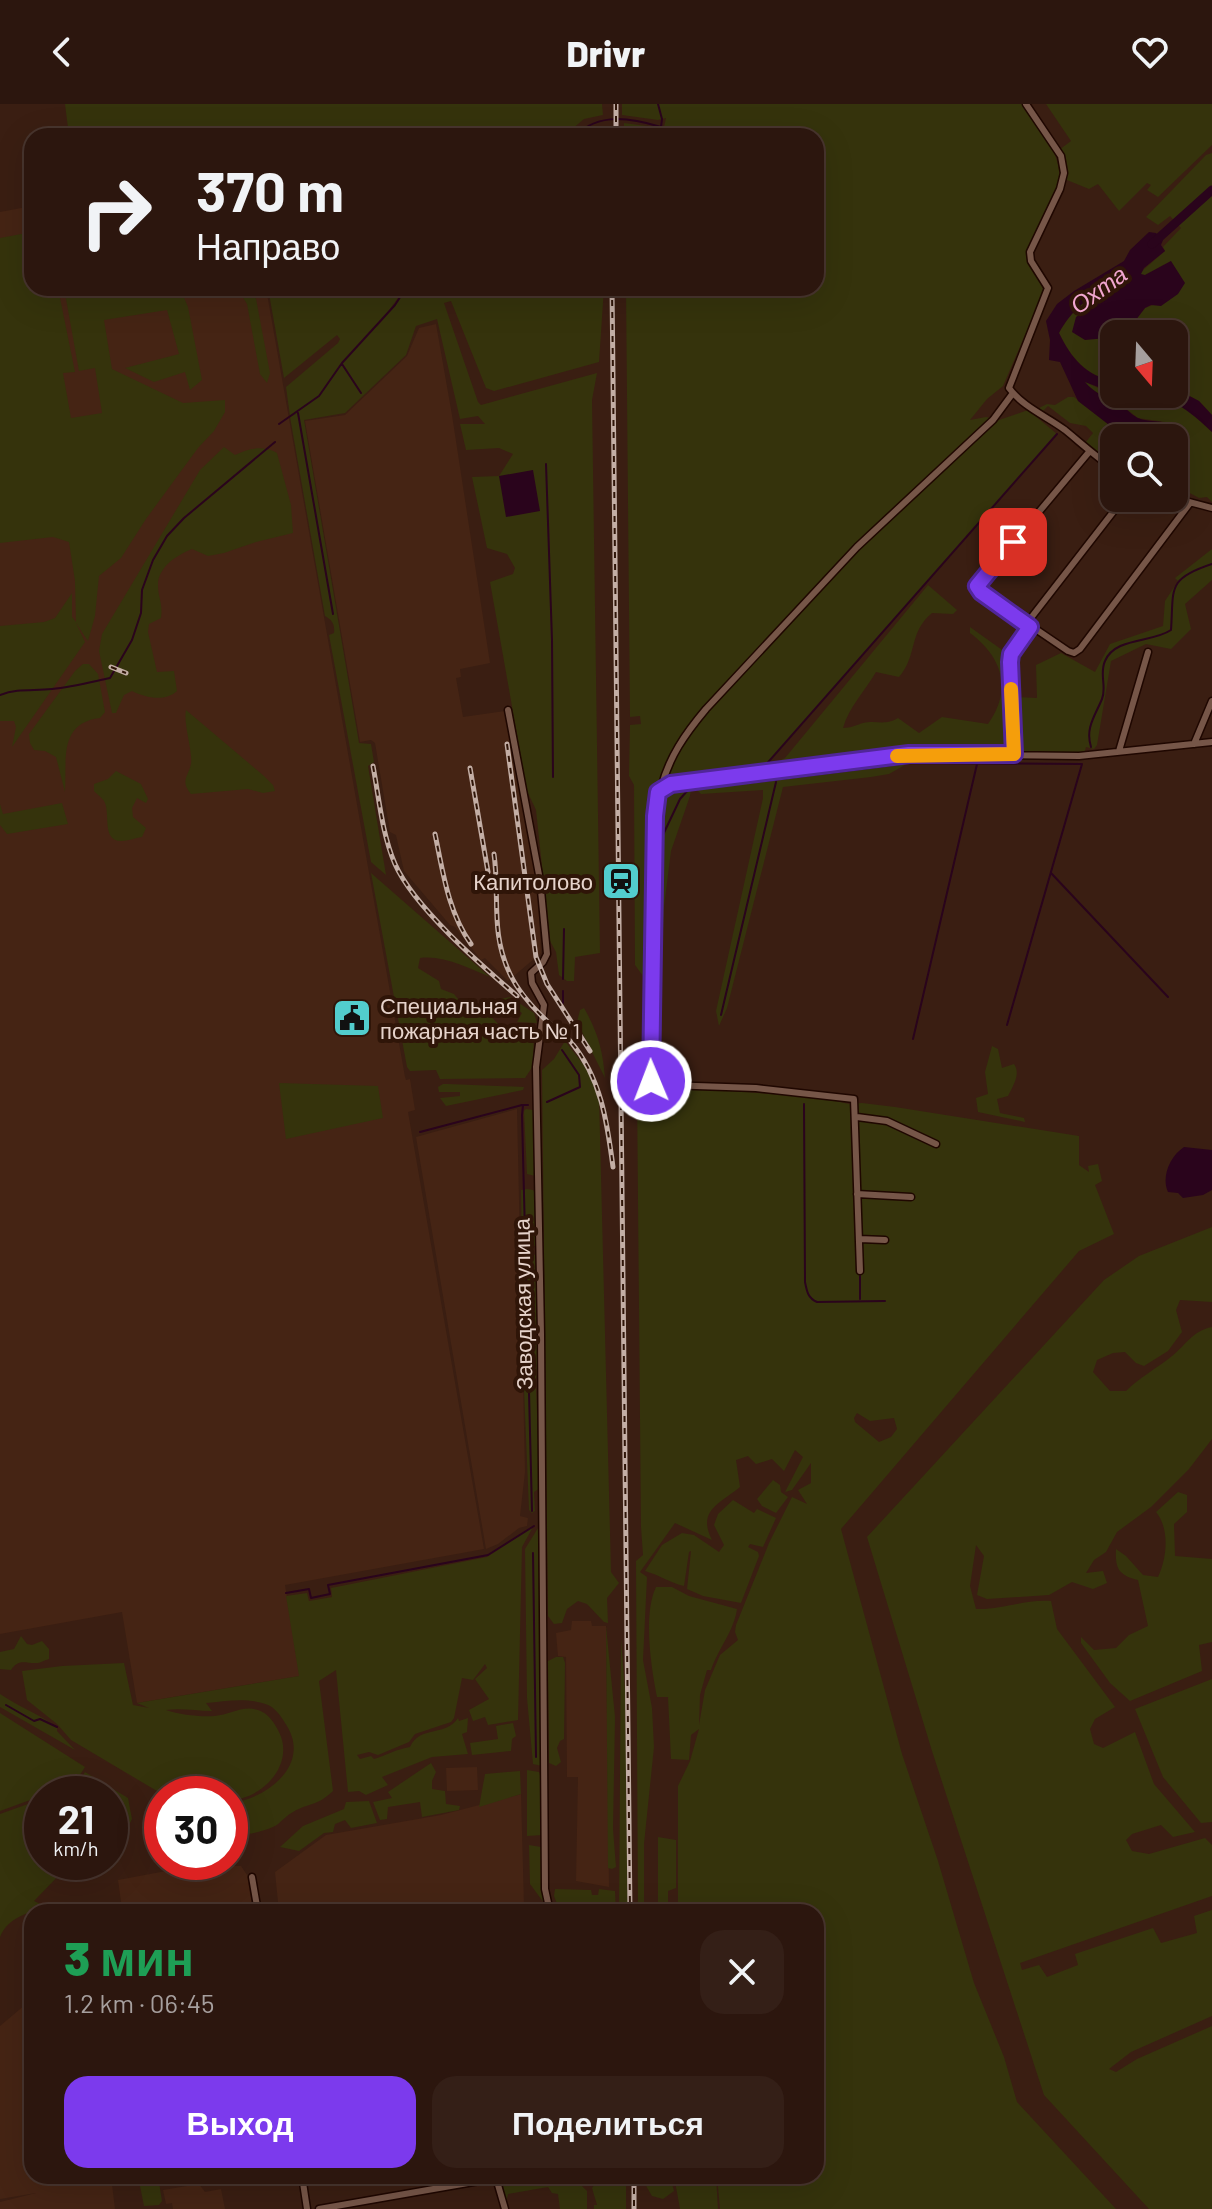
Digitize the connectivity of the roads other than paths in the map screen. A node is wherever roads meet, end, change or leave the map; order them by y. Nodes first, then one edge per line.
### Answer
1 (1026, 104) edge
2 (1013, 393) junction
3 (1089, 452) junction
4 (1100, 459) edge
5 (1190, 503) joint
6 (1212, 508) edge
7 (1114, 512) edge
8 (1029, 625) junction
9 (1148, 652) dead end
10 (1212, 701) edge
11 (508, 710) dead end
12 (1212, 742) edge
13 (1194, 744) junction
14 (1119, 751) junction
15 (1014, 754) junction
16 (661, 788) junction
17 (857, 1117) junction
18 (936, 1144) dead end
19 (857, 1194) junction
20 (911, 1197) dead end
21 (859, 1239) junction
22 (885, 1240) dead end
23 (860, 1271) dead end
24 (252, 1877) dead end
25 (257, 1904) edge
26 (548, 1904) edge
27 (303, 2184) edge
28 (462, 2184) edge
29 (498, 2184) edge
30 (307, 2209) edge
31 (319, 2209) edge
32 (505, 2209) edge

1 - 2 street
2 - 3 street
2 - 16 street
3 - 4 street
3 - 8 street
5 - 6 street
5 - 8 street
7 - 8 street
8 - 15 street
9 - 14 street
10 - 13 street
11 - 26 street, Заводская улица
12 - 13 street
13 - 14 street
14 - 15 street
15 - 16 street
16 - 17 street
17 - 18 street
17 - 19 street
19 - 20 street
19 - 21 street
21 - 22 street
21 - 23 street
24 - 25 street
27 - 30 street
28 - 31 street
29 - 32 street

